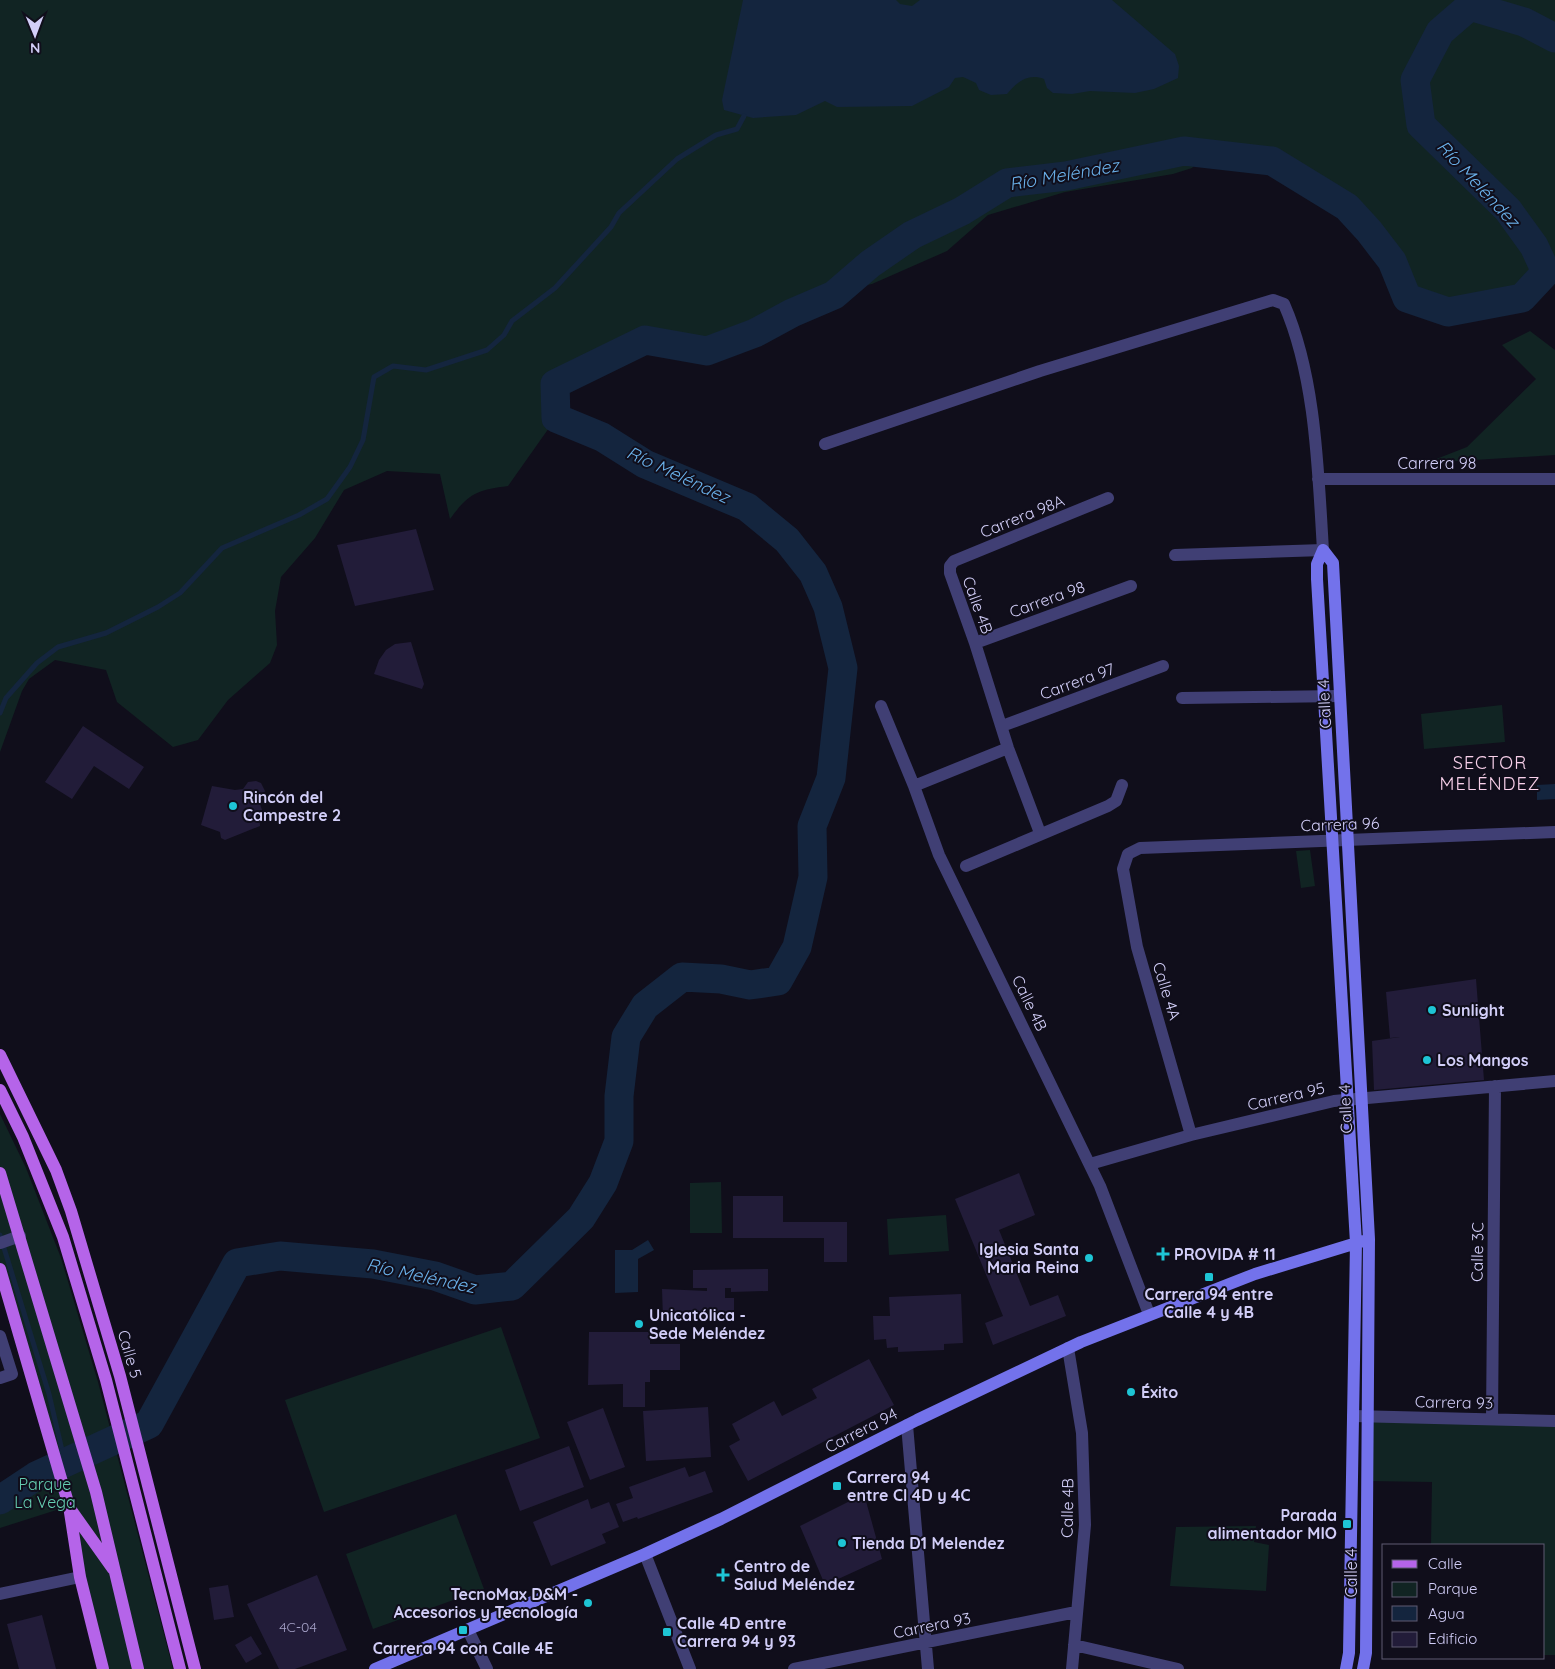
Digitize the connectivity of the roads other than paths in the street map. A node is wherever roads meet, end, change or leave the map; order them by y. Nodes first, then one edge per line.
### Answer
1 (825, 444) dead end
2 (1318, 479) junction
3 (1555, 479) edge
4 (1108, 498) dead end
5 (1323, 550) junction
6 (1175, 555) dead end
7 (950, 566) joint
8 (1131, 586) dead end
9 (975, 643) junction
10 (1163, 666) dead end
11 (1323, 696) junction
12 (1340, 696) junction
13 (1182, 698) dead end
14 (881, 706) dead end
15 (1002, 726) junction
16 (1008, 748) junction
17 (1122, 785) dead end
18 (914, 786) junction
19 (1555, 832) edge
20 (1040, 834) junction
21 (1332, 841) junction
22 (1348, 841) junction
23 (1128, 854) joint
24 (966, 866) dead end
25 (2, 1057) edge
26 (1555, 1082) edge
27 (1495, 1086) junction
28 (0, 1090) edge
29 (1361, 1098) junction
30 (1346, 1100) junction
31 (1191, 1135) junction
32 (1090, 1164) junction
33 (0, 1173) edge
34 (20, 1236) junction
35 (1369, 1239) junction
36 (0, 1243) edge
37 (1356, 1244) junction
38 (0, 1269) edge
39 (1149, 1314) junction
40 (0, 1336) edge
41 (1068, 1348) junction
42 (6, 1376) edge
43 (1353, 1416) junction
44 (1368, 1416) junction
45 (1492, 1419) junction
46 (1555, 1421) edge
47 (907, 1425) junction
48 (68, 1503) junction
49 (645, 1554) junction
50 (116, 1573) junction
51 (80, 1577) junction
52 (0, 1594) edge
53 (1076, 1612) junction
54 (468, 1630) junction
55 (926, 1642) junction
56 (1074, 1645) junction
57 (191, 1650) junction
58 (103, 1669) edge
59 (138, 1669) edge
60 (180, 1669) edge
61 (195, 1669) edge
62 (204, 1669) edge
63 (376, 1669) edge
64 (487, 1669) edge
65 (690, 1669) edge
66 (794, 1669) edge
67 (928, 1669) edge
68 (1072, 1669) edge
69 (1178, 1669) edge
70 (1346, 1669) edge
71 (1363, 1669) edge

1 - 2 street, Calle 4
2 - 3 street, Carrera 98
2 - 5 street, Calle 4
4 - 7 street, Carrera 98A
5 - 6 street
5 - 11 street, Calle 4
5 - 12 street, Calle 4
7 - 9 street, Calle 4B
8 - 9 street, Carrera 98
9 - 15 street, Calle 4B
10 - 15 street, Carrera 97
11 - 12 street
11 - 13 street
11 - 21 street, Calle 4
12 - 22 street, Calle 4
14 - 18 street, Calle 4B
15 - 16 street, Calle 4B
16 - 18 street
16 - 20 street, Calle 4B
17 - 20 street
18 - 32 street, Calle 4B
19 - 22 street, Carrera 96
20 - 24 street
21 - 22 street, Carrera 96
21 - 23 street, Carrera 96
21 - 30 street, Calle 4
22 - 29 street, Calle 4
23 - 31 street, Calle 4A
25 - 57 main road, Calle 5
26 - 27 street, Carrera 95
27 - 29 street, Carrera 95
27 - 45 street, Calle 3C
28 - 60 main road
29 - 30 street, Carrera 95
29 - 35 street, Calle 4
30 - 31 street, Carrera 95
30 - 37 street, Calle 4
31 - 32 street, Carrera 95
32 - 39 street, Calle 4B
33 - 34 main road
34 - 36 street
34 - 50 main road
35 - 37 street, Carrera 94
35 - 44 street, Calle 4
37 - 39 street, Carrera 94
37 - 43 street, Calle 4
38 - 48 main road
39 - 41 street, Carrera 94
40 - 42 street
41 - 47 street, Carrera 94
41 - 53 street, Calle 4B
43 - 44 street, Carrera 93
43 - 70 street, Calle 4
44 - 45 street, Carrera 93
44 - 71 street, Calle 4
45 - 46 street, Carrera 93
47 - 49 street, Carrera 94
47 - 55 street
48 - 50 main road
48 - 51 main road
49 - 54 street, Carrera 94
49 - 65 street
50 - 59 main road
51 - 52 street
51 - 58 main road
53 - 55 street, Carrera 93
53 - 56 street, Calle 4B
54 - 63 street, Carrera 94
54 - 64 street
55 - 66 street, Carrera 93
55 - 67 street
56 - 68 street, Calle 4B
56 - 69 street
57 - 61 main road, Calle 5
57 - 62 main road

